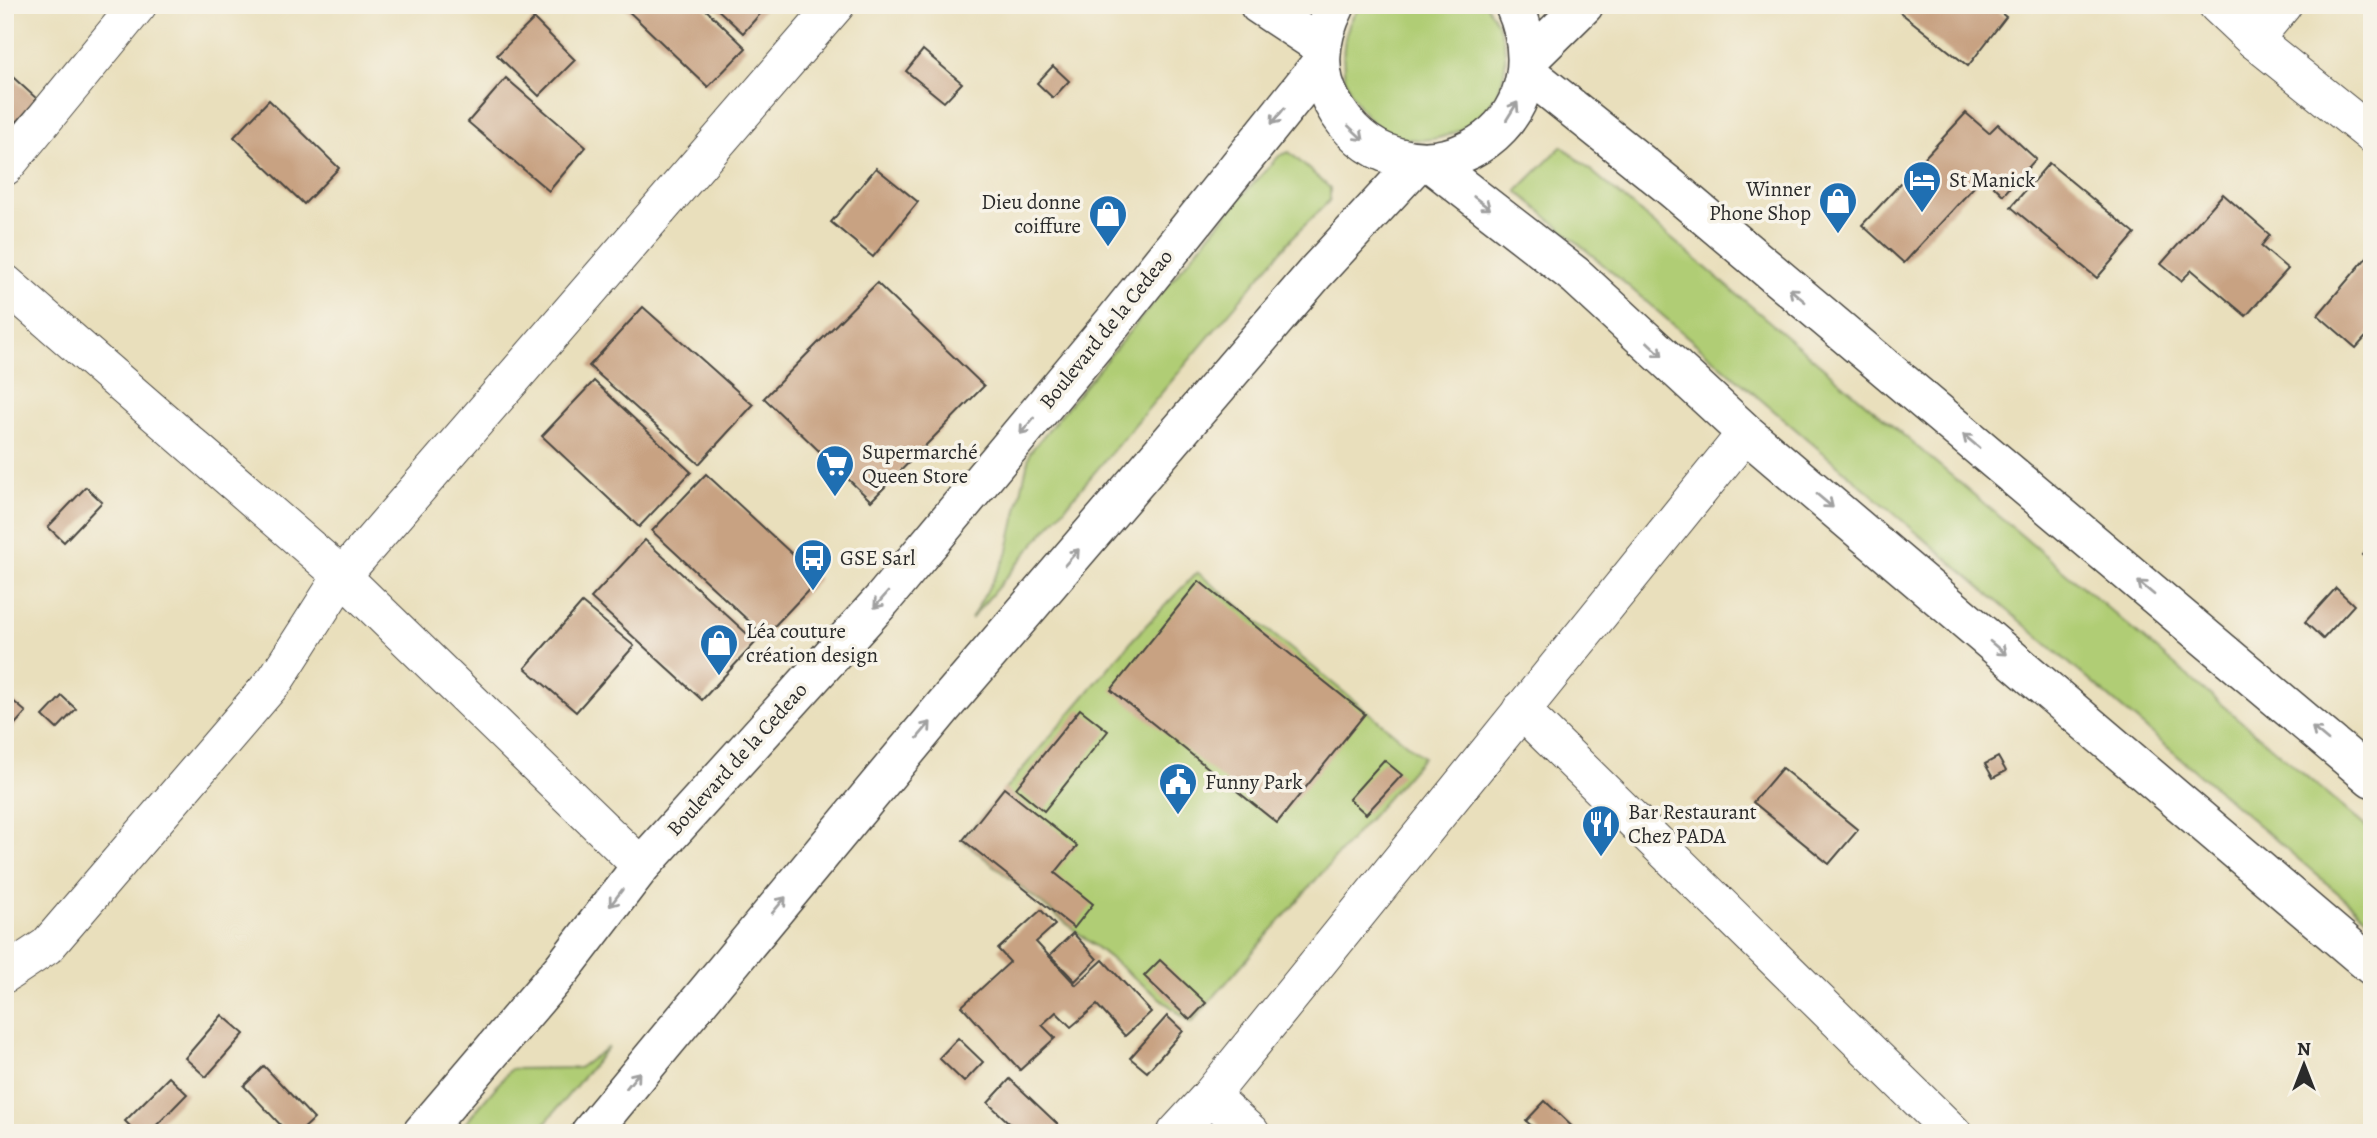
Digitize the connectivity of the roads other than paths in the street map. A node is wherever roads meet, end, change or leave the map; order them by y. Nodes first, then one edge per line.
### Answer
1 (138, 5) edge
2 (836, 5) edge
3 (1259, 5) edge
4 (1336, 5) edge
5 (1514, 5) edge
6 (1584, 5) edge
7 (2217, 5) edge
8 (2283, 5) edge
9 (2254, 40) junction
10 (1321, 54) junction
11 (1528, 66) junction
12 (2372, 135) edge
13 (1423, 161) junction
14 (5, 167) edge
15 (5, 283) edge
16 (1746, 433) junction
17 (342, 576) junction
18 (1521, 710) junction
19 (2372, 778) edge
20 (641, 866) junction
21 (2372, 966) edge
22 (5, 974) edge
23 (1210, 1096) junction
24 (422, 1133) edge
25 (590, 1133) edge
26 (1176, 1133) edge
27 (1251, 1133) edge
28 (1953, 1133) edge

1 - 14 street
2 - 17 street
3 - 10 main road
4 - 10 main road, Boulevard de la Cedeao
5 - 11 main road
6 - 11 main road
7 - 9 street
8 - 9 street
9 - 12 street
10 -> 13 main road
10 -> 20 main road, Boulevard de la Cedeao
13 -> 11 main road
19 -> 11 main road
13 -> 16 main road
25 -> 13 main road
15 - 17 street
16 - 18 street
16 -> 21 main road
17 - 20 street
17 - 22 street
18 - 23 street
18 - 28 street
20 -> 24 main road, Boulevard de la Cedeao
23 - 26 street
23 - 27 street

